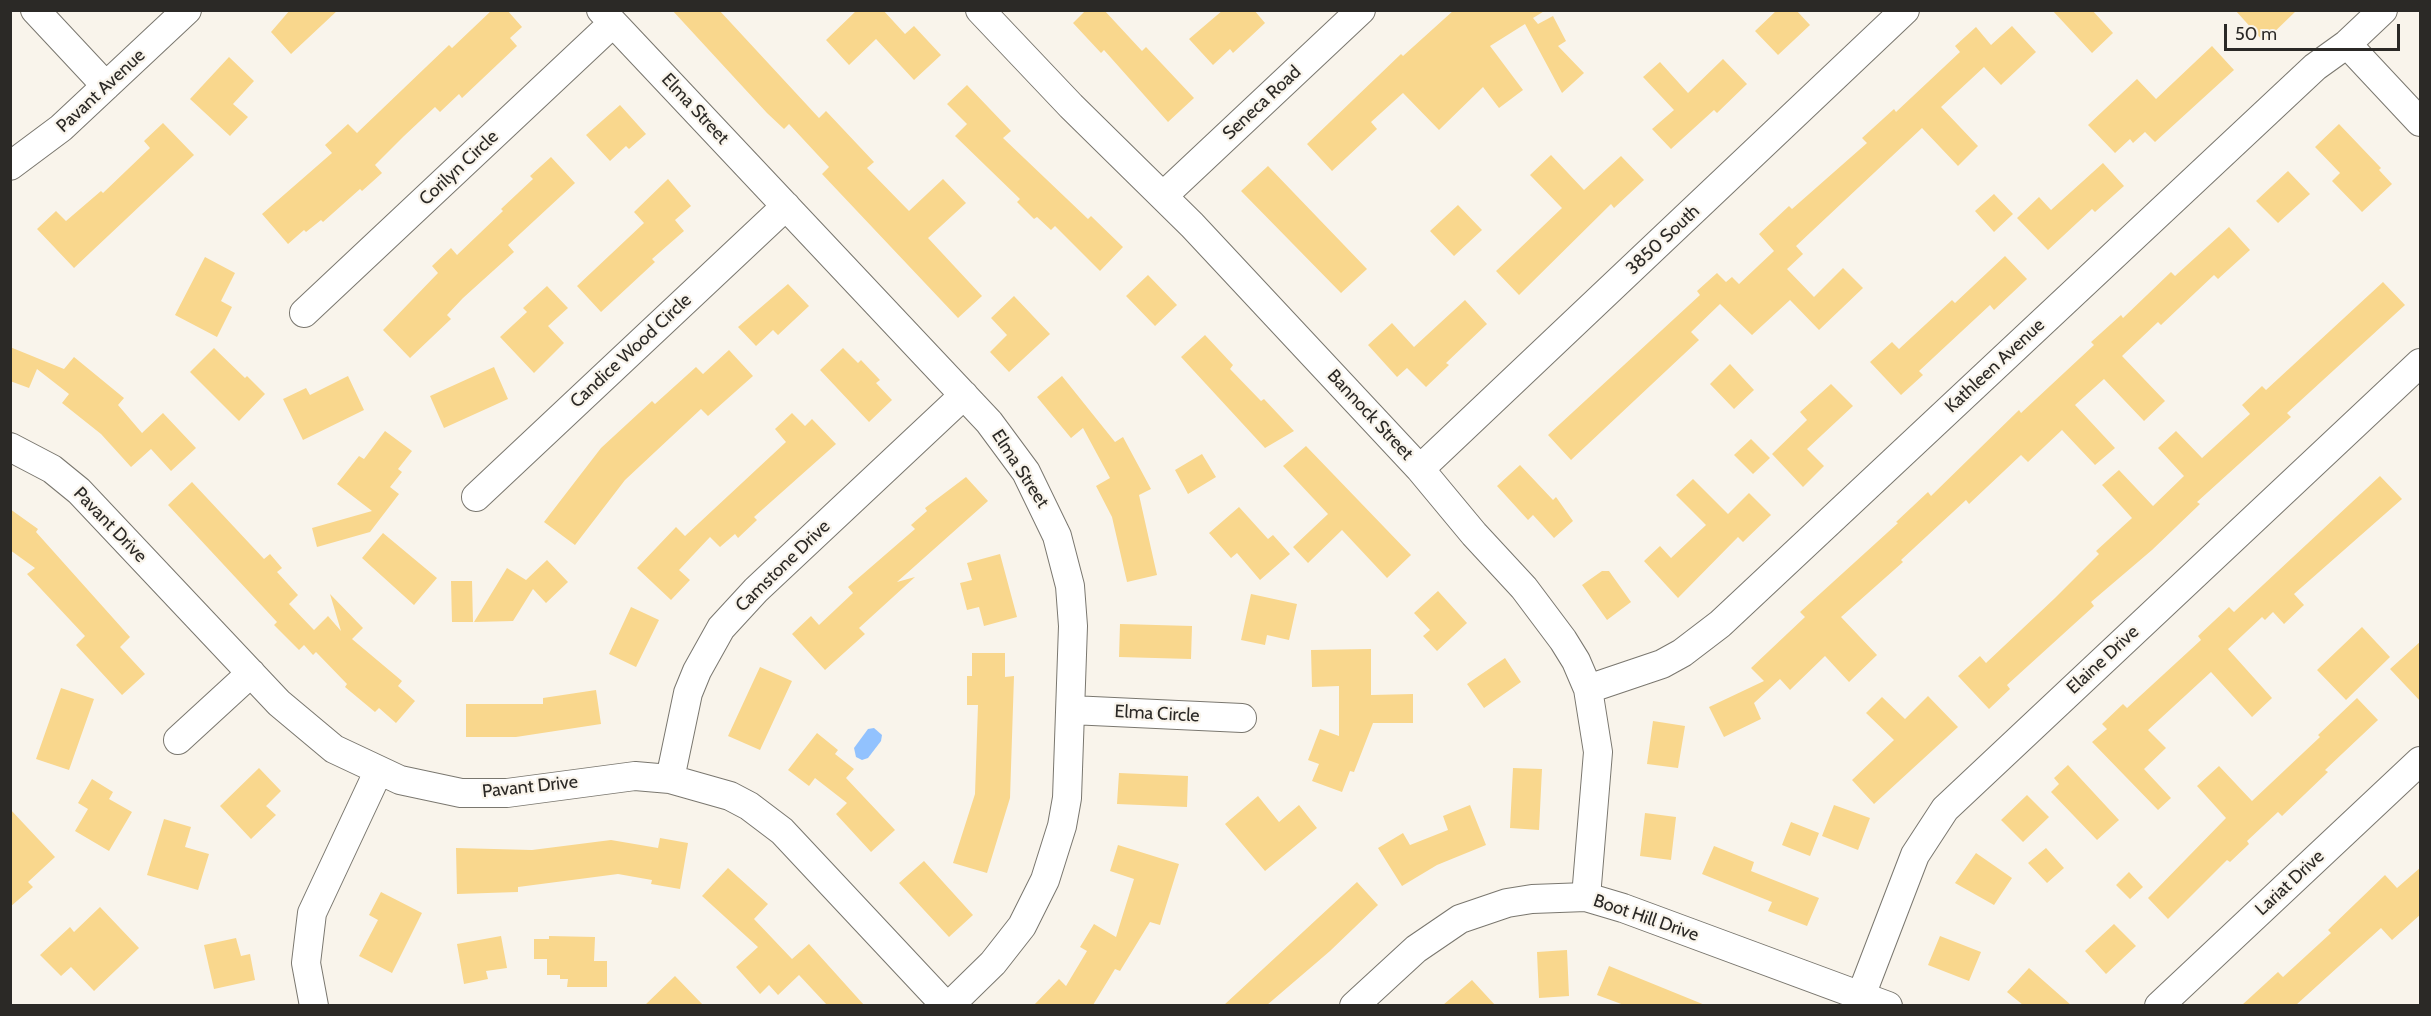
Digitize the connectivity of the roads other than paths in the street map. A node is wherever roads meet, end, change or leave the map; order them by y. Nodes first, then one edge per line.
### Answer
1 (35, 10) edge
2 (187, 10) edge
3 (980, 10) edge
4 (1361, 10) edge
5 (1905, 10) edge
6 (2383, 10) edge
7 (607, 17) edge
8 (2347, 44) junction
9 (106, 86) junction
10 (2421, 122) edge
11 (10, 166) edge
12 (1163, 196) junction
13 (786, 206) junction
14 (304, 313) dead end
15 (2421, 363) edge
16 (964, 395) junction
17 (10, 447) edge
18 (1420, 469) junction
19 (476, 497) dead end
20 (251, 673) junction
21 (1588, 689) junction
22 (1071, 710) junction
23 (1242, 718) dead end
24 (178, 740) dead end
25 (2421, 761) edge
26 (378, 772) junction
27 (670, 779) junction
28 (1586, 897) junction
29 (1859, 1000) edge
30 (314, 1005) edge
31 (947, 1005) edge
32 (1354, 1005) edge
33 (1888, 1005) edge
34 (2159, 1005) edge

1 - 9 street
2 - 9 street, Pavant Avenue
3 - 12 street, Bannock Street
4 - 12 street, Seneca Road
5 - 18 street, 3850 South
6 - 8 street, Kathleen Avenue
7 - 13 street, Elma Street
7 - 14 street, Corilyn Circle
8 - 10 street
8 - 21 street, Kathleen Avenue
9 - 11 street, Pavant Avenue
12 - 18 street, Bannock Street
13 - 16 street, Elma Street
13 - 19 street, Candice Wood Circle
15 - 29 street, Elaine Drive
16 - 22 street, Elma Street
16 - 27 street, Camstone Drive
17 - 20 street, Pavant Drive
18 - 21 street, Bannock Street
20 - 24 street
20 - 26 street, Pavant Drive
21 - 28 street, Bannock Street
22 - 23 street, Elma Circle
22 - 31 street, Elma Street
25 - 34 street, Lariat Drive
26 - 27 street, Pavant Drive
26 - 30 street
27 - 31 street, Pavant Drive
28 - 29 street, Boot Hill Drive
28 - 32 street, Boot Hill Drive
29 - 33 street, Boot Hill Drive

